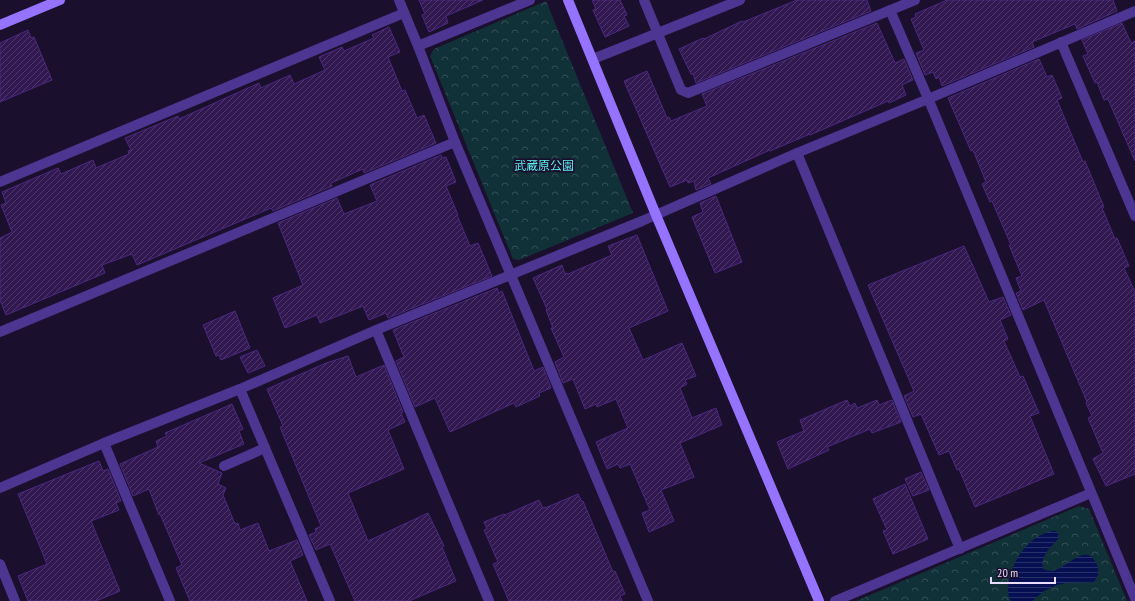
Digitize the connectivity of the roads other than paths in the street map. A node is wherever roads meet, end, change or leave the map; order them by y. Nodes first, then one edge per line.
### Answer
1 (60, 0) edge
2 (399, 0) edge
3 (530, 0) edge
4 (568, 0) edge
5 (644, 0) edge
6 (740, 0) edge
7 (915, 0) edge
8 (890, 10) junction
9 (1135, 11) edge
10 (404, 13) junction
11 (0, 25) edge
12 (658, 34) junction
13 (1061, 42) junction
14 (418, 46) junction
15 (593, 59) junction
16 (928, 99) junction
17 (456, 142) junction
18 (797, 153) junction
19 (0, 182) edge
20 (656, 215) junction
21 (1135, 216) edge
22 (511, 274) junction
23 (376, 330) junction
24 (0, 332) edge
25 (240, 389) junction
26 (104, 443) junction
27 (265, 448) junction
28 (224, 466) dead end
29 (0, 488) edge
30 (1091, 493) junction
31 (960, 549) junction
32 (0, 564) edge
33 (1135, 598) edge
34 (15, 601) edge
35 (170, 601) edge
36 (330, 601) edge
37 (489, 601) edge
38 (648, 601) edge
39 (818, 601) edge
40 (835, 601) edge

1 - 11 street
2 - 10 street
3 - 14 street
4 - 15 street
5 - 12 street
6 - 12 street
7 - 8 street
8 - 12 street
8 - 16 street
9 - 13 street
10 - 14 street
10 - 19 street
12 - 15 street
13 - 16 street
13 - 21 street
14 - 17 street
15 - 20 street
16 - 18 street
16 - 30 street
17 - 22 street
17 - 24 street
18 - 20 street
18 - 31 street
20 - 22 street
20 - 39 street
22 - 23 street
22 - 38 street
23 - 25 street
23 - 37 street
25 - 26 street
25 - 27 street
26 - 29 street
26 - 35 street
27 - 28 street
27 - 36 street
30 - 31 street
30 - 33 street
31 - 40 street
32 - 34 street

